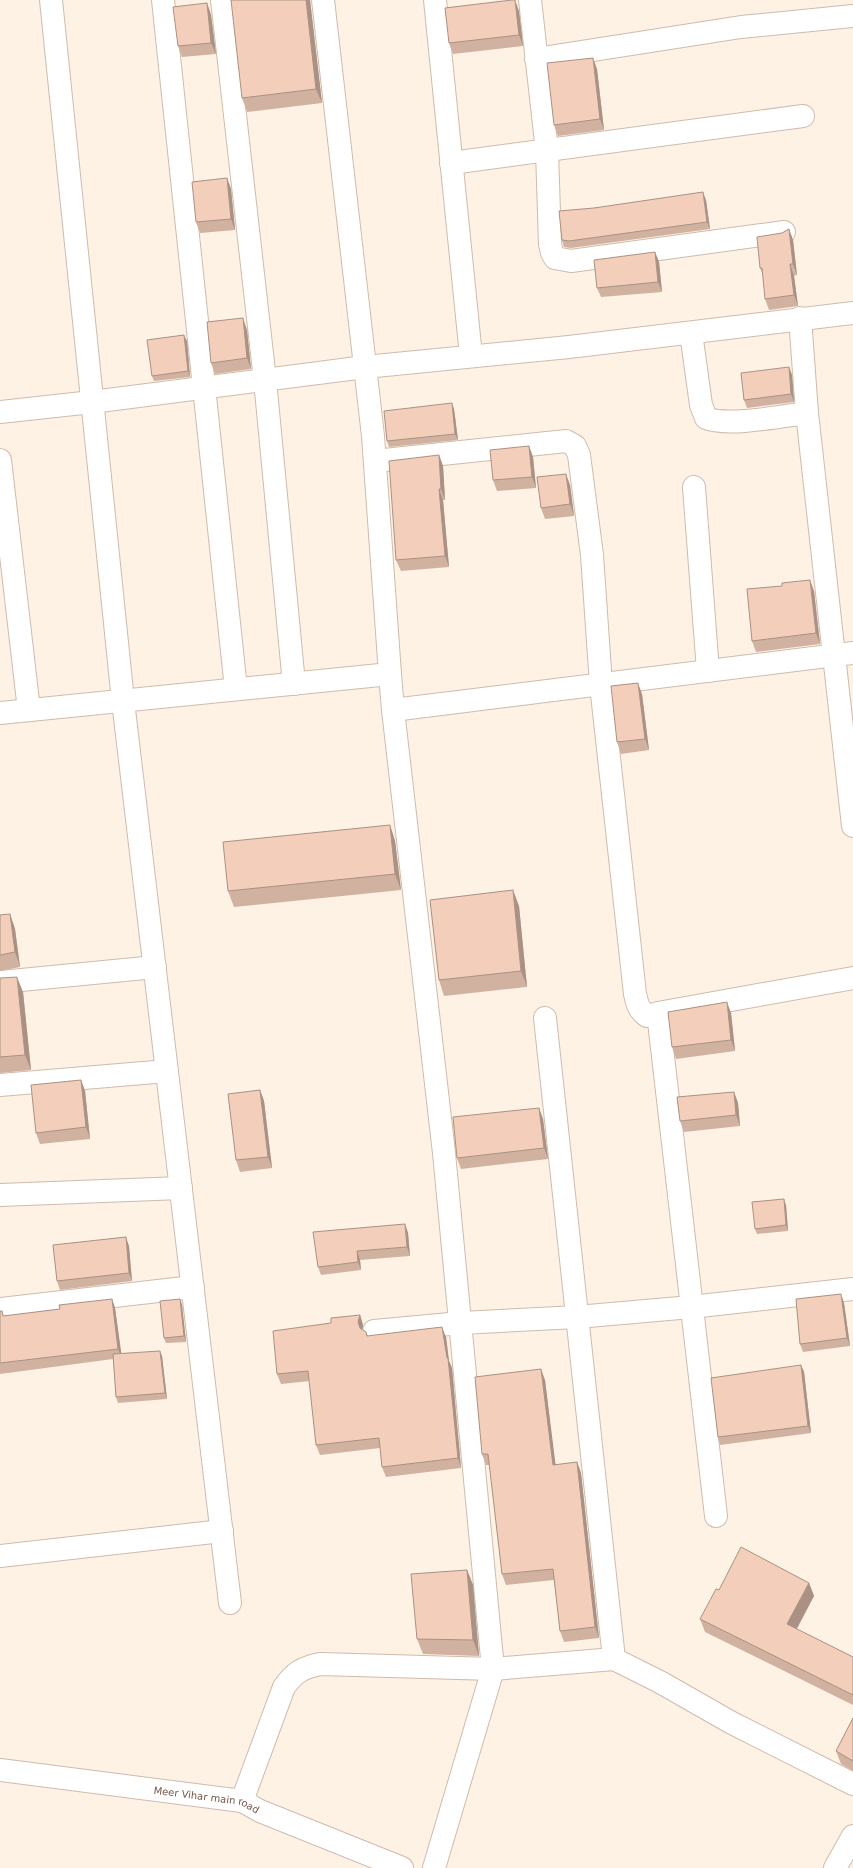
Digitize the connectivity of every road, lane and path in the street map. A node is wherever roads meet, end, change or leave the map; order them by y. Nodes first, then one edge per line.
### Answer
1 (50, 0) edge
2 (163, 0) edge
3 (222, 0) edge
4 (323, 0) edge
5 (435, 0) edge
6 (530, 0) edge
7 (853, 16) edge
8 (536, 59) junction
9 (803, 116) dead end
10 (547, 151) junction
11 (452, 163) junction
12 (784, 232) edge
13 (853, 313) edge
14 (800, 318) junction
15 (691, 333) junction
16 (471, 356) junction
17 (365, 367) junction
18 (265, 380) junction
19 (205, 387) junction
20 (92, 402) junction
21 (0, 412) edge
22 (807, 413) junction
23 (0, 460) edge
24 (375, 461) junction
25 (694, 487) dead end
26 (844, 654) edge
27 (708, 671) junction
28 (390, 674) junction
29 (294, 684) junction
30 (601, 685) junction
31 (236, 689) junction
32 (123, 701) junction
33 (29, 710) junction
34 (393, 710) junction
35 (0, 713) edge
36 (853, 826) edge
37 (155, 967) junction
38 (853, 978) edge
39 (0, 982) edge
40 (658, 1013) junction
41 (545, 1018) dead end
42 (167, 1071) junction
43 (0, 1085) edge
44 (181, 1188) junction
45 (0, 1195) edge
46 (193, 1287) junction
47 (853, 1289) edge
48 (691, 1307) junction
49 (0, 1309) edge
50 (577, 1317) junction
51 (461, 1323) junction
52 (374, 1331) dead end
53 (716, 1516) dead end
54 (222, 1531) junction
55 (0, 1556) edge
56 (230, 1603) dead end
57 (614, 1660) junction
58 (493, 1669) junction
59 (0, 1770) edge
60 (853, 1784) edge
61 (242, 1802) junction
62 (853, 1836) edge
63 (402, 1868) edge
64 (434, 1868) edge
65 (835, 1868) edge

1 - 20 street
2 - 19 street
3 - 18 street
4 - 17 street
5 - 11 street
6 - 8 street
7 - 8 street
8 - 10 street
9 - 10 street
10 - 11 street
10 - 12 street
11 - 16 street
13 - 14 street
14 - 15 street
14 - 22 street
15 - 16 street
15 - 22 street
16 - 17 street
17 - 18 street
17 - 24 street
18 - 19 street
18 - 29 street
19 - 20 street
19 - 31 street
20 - 21 street
20 - 32 street
22 - 26 street
23 - 33 street
24 - 28 street
24 - 30 street
25 - 27 street
26 - 27 street
26 - 36 street
27 - 30 street
28 - 29 street
28 - 34 street
29 - 31 street
30 - 34 street
30 - 40 street
31 - 32 street
32 - 33 street
32 - 37 street
33 - 35 street
34 - 51 street
37 - 39 street
37 - 42 street
38 - 40 street
40 - 48 street
41 - 50 street
42 - 43 street
42 - 44 street
44 - 45 street
44 - 46 street
46 - 49 street
46 - 54 street
47 - 48 street
48 - 50 street
48 - 53 street
50 - 51 street
50 - 57 street
51 - 52 street
51 - 58 street
54 - 55 street
54 - 56 street
57 - 58 street
57 - 60 street
58 - 61 street
58 - 64 street
59 - 61 street, Meer Vihar main road
61 - 63 street, Meer Vihar main road
62 - 65 street

